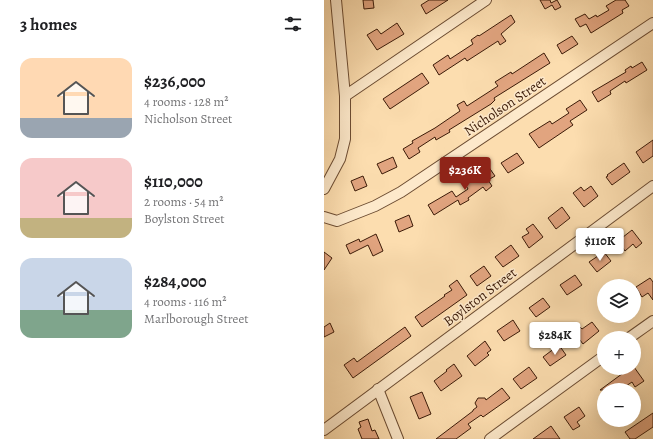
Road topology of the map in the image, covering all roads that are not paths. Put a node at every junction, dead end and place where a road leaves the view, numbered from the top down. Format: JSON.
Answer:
{"nodes":[{"id":1,"x":336,"y":0,"type":"edge"},
{"id":2,"x":486,"y":0,"type":"edge"},
{"id":3,"x":653,"y":23,"type":"edge"},
{"id":4,"x":345,"y":96,"type":"junction"},
{"id":5,"x":653,"y":186,"type":"edge"},
{"id":6,"x":324,"y":188,"type":"edge"},
{"id":7,"x":324,"y":217,"type":"edge"},
{"id":8,"x":653,"y":321,"type":"edge"},
{"id":9,"x":639,"y":331,"type":"edge"},
{"id":10,"x":597,"y":361,"type":"edge"},
{"id":11,"x":378,"y":389,"type":"junction"},
{"id":12,"x":324,"y":430,"type":"edge"},
{"id":13,"x":398,"y":439,"type":"edge"},
{"id":14,"x":490,"y":439,"type":"edge"}],
"edges":[{"from":1,"to":4,"type":"street"},
{"from":2,"to":4,"type":"street"},
{"from":3,"to":7,"type":"street","name":"Nicholson Street"},
{"from":4,"to":6,"type":"street"},
{"from":5,"to":11,"type":"street","name":"Boylston Street"},
{"from":8,"to":9,"type":"street"},
{"from":10,"to":14,"type":"street"},
{"from":11,"to":12,"type":"street","name":"Boylston Street"},
{"from":11,"to":13,"type":"street"}]}
